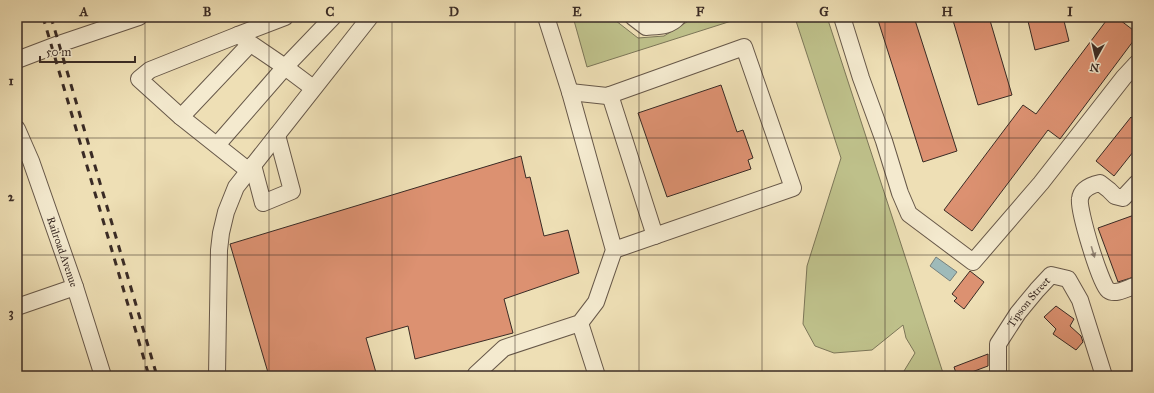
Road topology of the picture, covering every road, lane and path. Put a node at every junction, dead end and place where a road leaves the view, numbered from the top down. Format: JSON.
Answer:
{"nodes":[{"id":1,"x":139,"y":17,"type":"edge"},
{"id":2,"x":285,"y":17,"type":"edge"},
{"id":3,"x":333,"y":17,"type":"edge"},
{"id":4,"x":370,"y":17,"type":"edge"},
{"id":5,"x":546,"y":17,"type":"edge"},
{"id":6,"x":633,"y":17,"type":"edge"},
{"id":7,"x":678,"y":17,"type":"edge"},
{"id":8,"x":842,"y":17,"type":"edge"},
{"id":9,"x":244,"y":40,"type":"junction"},
{"id":10,"x":17,"y":60,"type":"edge"},
{"id":11,"x":1137,"y":63,"type":"edge"},
{"id":12,"x":285,"y":67,"type":"junction"},
{"id":13,"x":313,"y":88,"type":"junction"},
{"id":14,"x":570,"y":92,"type":"junction"},
{"id":15,"x":610,"y":95,"type":"junction"},
{"id":16,"x":181,"y":117,"type":"junction"},
{"id":17,"x":17,"y":129,"type":"edge"},
{"id":18,"x":277,"y":135,"type":"junction"},
{"id":19,"x":217,"y":145,"type":"junction"},
{"id":20,"x":251,"y":168,"type":"junction"},
{"id":21,"x":1137,"y":183,"type":"edge"},
{"id":22,"x":655,"y":236,"type":"junction"},
{"id":23,"x":614,"y":250,"type":"junction"},
{"id":24,"x":1137,"y":284,"type":"edge"},
{"id":25,"x":75,"y":287,"type":"junction"},
{"id":26,"x":17,"y":306,"type":"edge"},
{"id":27,"x":580,"y":323,"type":"junction"},
{"id":28,"x":102,"y":376,"type":"edge"},
{"id":29,"x":217,"y":376,"type":"edge"},
{"id":30,"x":475,"y":376,"type":"edge"},
{"id":31,"x":597,"y":376,"type":"edge"},
{"id":32,"x":998,"y":376,"type":"edge"},
{"id":33,"x":1104,"y":376,"type":"edge"}],
"edges":[{"from":1,"to":10,"type":"street"},
{"from":2,"to":9,"type":"street"},
{"from":3,"to":12,"type":"street"},
{"from":4,"to":13,"type":"street"},
{"from":5,"to":14,"type":"street"},
{"from":6,"to":7,"type":"street"},
{"from":8,"to":11,"type":"street"},
{"from":9,"to":12,"type":"street"},
{"from":9,"to":16,"type":"street"},
{"from":9,"to":16,"type":"street"},
{"from":12,"to":13,"type":"street"},
{"from":12,"to":19,"type":"street"},
{"from":13,"to":18,"type":"street"},
{"from":14,"to":15,"type":"street"},
{"from":14,"to":23,"type":"street"},
{"from":15,"to":22,"type":"street"},
{"from":15,"to":22,"type":"street"},
{"from":16,"to":19,"type":"street"},
{"from":17,"to":25,"type":"street","name":"Railroad Avenue"},
{"from":18,"to":20,"type":"street"},
{"from":18,"to":20,"type":"street"},
{"from":19,"to":20,"type":"street"},
{"from":20,"to":29,"type":"street"},
{"from":21,"to":24,"type":"street","one_way":true},
{"from":22,"to":23,"type":"street"},
{"from":23,"to":27,"type":"street"},
{"from":25,"to":26,"type":"street"},
{"from":25,"to":28,"type":"street","name":"Railroad Avenue"},
{"from":27,"to":30,"type":"street"},
{"from":27,"to":31,"type":"street"},
{"from":32,"to":33,"type":"street","name":"Tipson Street"}]}
